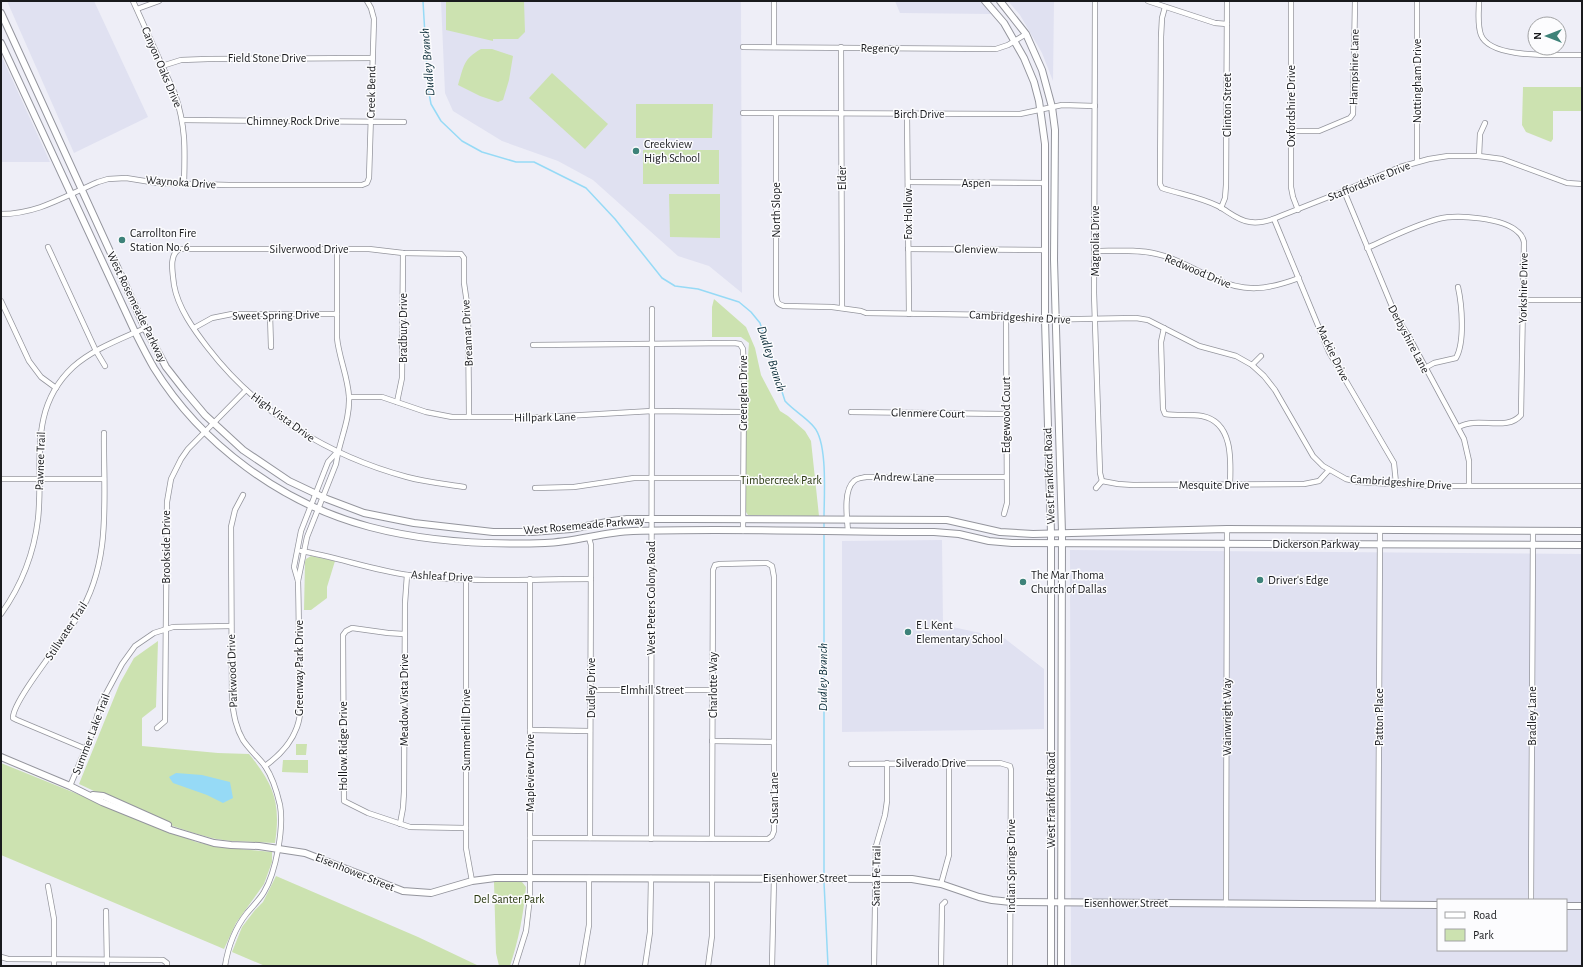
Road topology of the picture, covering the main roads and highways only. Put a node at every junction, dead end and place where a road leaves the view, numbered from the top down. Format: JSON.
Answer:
{"nodes":[{"id":1,"x":985,"y":1,"type":"edge"},
{"id":2,"x":1000,"y":1,"type":"edge"},
{"id":3,"x":1,"y":13,"type":"edge"},
{"id":4,"x":13,"y":39,"type":"junction"},
{"id":5,"x":1,"y":44,"type":"edge"},
{"id":6,"x":43,"y":105,"type":"junction"},
{"id":7,"x":32,"y":111,"type":"junction"},
{"id":8,"x":116,"y":266,"type":"junction"},
{"id":9,"x":106,"y":271,"type":"junction"},
{"id":10,"x":1582,"y":531,"type":"edge"},
{"id":11,"x":1051,"y":533,"type":"junction"},
{"id":12,"x":1062,"y":533,"type":"junction"},
{"id":13,"x":1051,"y":544,"type":"junction"},
{"id":14,"x":1062,"y":544,"type":"junction"},
{"id":15,"x":1582,"y":545,"type":"edge"},
{"id":16,"x":1,"y":757,"type":"edge"},
{"id":17,"x":1051,"y":903,"type":"junction"},
{"id":18,"x":1061,"y":903,"type":"junction"},
{"id":19,"x":1437,"y":905,"type":"edge"},
{"id":20,"x":1567,"y":906,"type":"edge"},
{"id":21,"x":1582,"y":906,"type":"edge"},
{"id":22,"x":1051,"y":966,"type":"edge"},
{"id":23,"x":1061,"y":966,"type":"edge"}],
"edges":[{"from":1,"to":11,"type":"main road","name":"West Frankford Road"},
{"from":2,"to":12,"type":"main road","name":"West Frankford Road"},
{"from":3,"to":4,"type":"main road","name":"West Rosemeade Parkway"},
{"from":4,"to":5,"type":"main road"},
{"from":4,"to":6,"type":"main road","name":"West Rosemeade Parkway"},
{"from":5,"to":7,"type":"main road","name":"West Rosemeade Parkway"},
{"from":6,"to":7,"type":"main road"},
{"from":6,"to":8,"type":"main road","name":"West Rosemeade Parkway"},
{"from":7,"to":9,"type":"main road","name":"West Rosemeade Parkway"},
{"from":8,"to":9,"type":"main road"},
{"from":8,"to":11,"type":"main road","name":"West Rosemeade Parkway"},
{"from":9,"to":13,"type":"main road","name":"West Rosemeade Parkway"},
{"from":10,"to":12,"type":"main road","name":"Dickerson Parkway"},
{"from":11,"to":12,"type":"main road","name":"West Rosemeade Parkway"},
{"from":11,"to":13,"type":"main road","name":"West Frankford Road"},
{"from":12,"to":14,"type":"main road","name":"West Frankford Road"},
{"from":13,"to":14,"type":"main road","name":"Dickerson Parkway"},
{"from":13,"to":17,"type":"main road","name":"West Frankford Road"},
{"from":14,"to":15,"type":"main road","name":"Dickerson Parkway"},
{"from":14,"to":18,"type":"main road","name":"West Frankford Road"},
{"from":16,"to":17,"type":"main road","name":"Eisenhower Street"},
{"from":17,"to":18,"type":"main road","name":"Eisenhower Street"},
{"from":17,"to":22,"type":"main road","name":"West Frankford Road"},
{"from":18,"to":19,"type":"main road","name":"Eisenhower Street"},
{"from":18,"to":23,"type":"main road","name":"West Frankford Road"},
{"from":20,"to":21,"type":"main road"}]}
